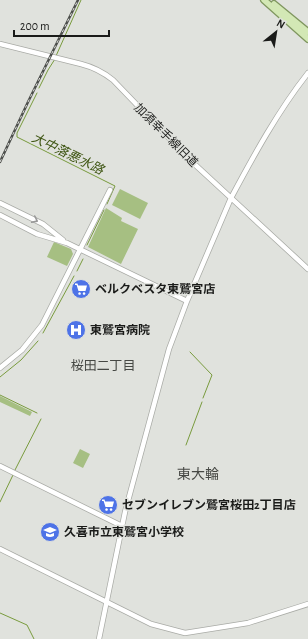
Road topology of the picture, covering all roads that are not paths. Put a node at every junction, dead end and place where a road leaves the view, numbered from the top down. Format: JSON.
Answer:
{"nodes":[{"id":1,"x":264,"y":0,"type":"edge"},
{"id":2,"x":269,"y":0,"type":"edge"},
{"id":3,"x":308,"y":32,"type":"edge"},
{"id":4,"x":308,"y":39,"type":"edge"},
{"id":5,"x":0,"y":44,"type":"edge"},
{"id":6,"x":308,"y":73,"type":"edge"},
{"id":7,"x":110,"y":190,"type":"dead end"},
{"id":8,"x":231,"y":198,"type":"junction"},
{"id":9,"x":0,"y":203,"type":"edge"},
{"id":10,"x":0,"y":215,"type":"edge"},
{"id":11,"x":67,"y":243,"type":"junction"},
{"id":12,"x":80,"y":249,"type":"junction"},
{"id":13,"x":308,"y":269,"type":"edge"},
{"id":14,"x":187,"y":301,"type":"junction"},
{"id":15,"x":0,"y":368,"type":"edge"},
{"id":16,"x":0,"y":466,"type":"edge"},
{"id":17,"x":122,"y":526,"type":"junction"},
{"id":18,"x":0,"y":549,"type":"edge"},
{"id":19,"x":106,"y":602,"type":"junction"},
{"id":20,"x":308,"y":604,"type":"edge"},
{"id":21,"x":99,"y":639,"type":"edge"}],
"edges":[{"from":1,"to":4,"type":"main road"},
{"from":2,"to":3,"type":"main road"},
{"from":5,"to":8,"type":"street","name":"加須幸手線旧道"},
{"from":6,"to":8,"type":"street"},
{"from":7,"to":12,"type":"street"},
{"from":8,"to":13,"type":"street","name":"加須幸手線旧道"},
{"from":8,"to":14,"type":"street"},
{"from":9,"to":11,"type":"street","one_way":true},
{"from":10,"to":11,"type":"street"},
{"from":11,"to":12,"type":"street"},
{"from":12,"to":14,"type":"street"},
{"from":12,"to":15,"type":"street"},
{"from":14,"to":17,"type":"street"},
{"from":16,"to":17,"type":"street"},
{"from":17,"to":19,"type":"street"},
{"from":18,"to":19,"type":"street"},
{"from":19,"to":20,"type":"street"},
{"from":19,"to":21,"type":"street"}]}
